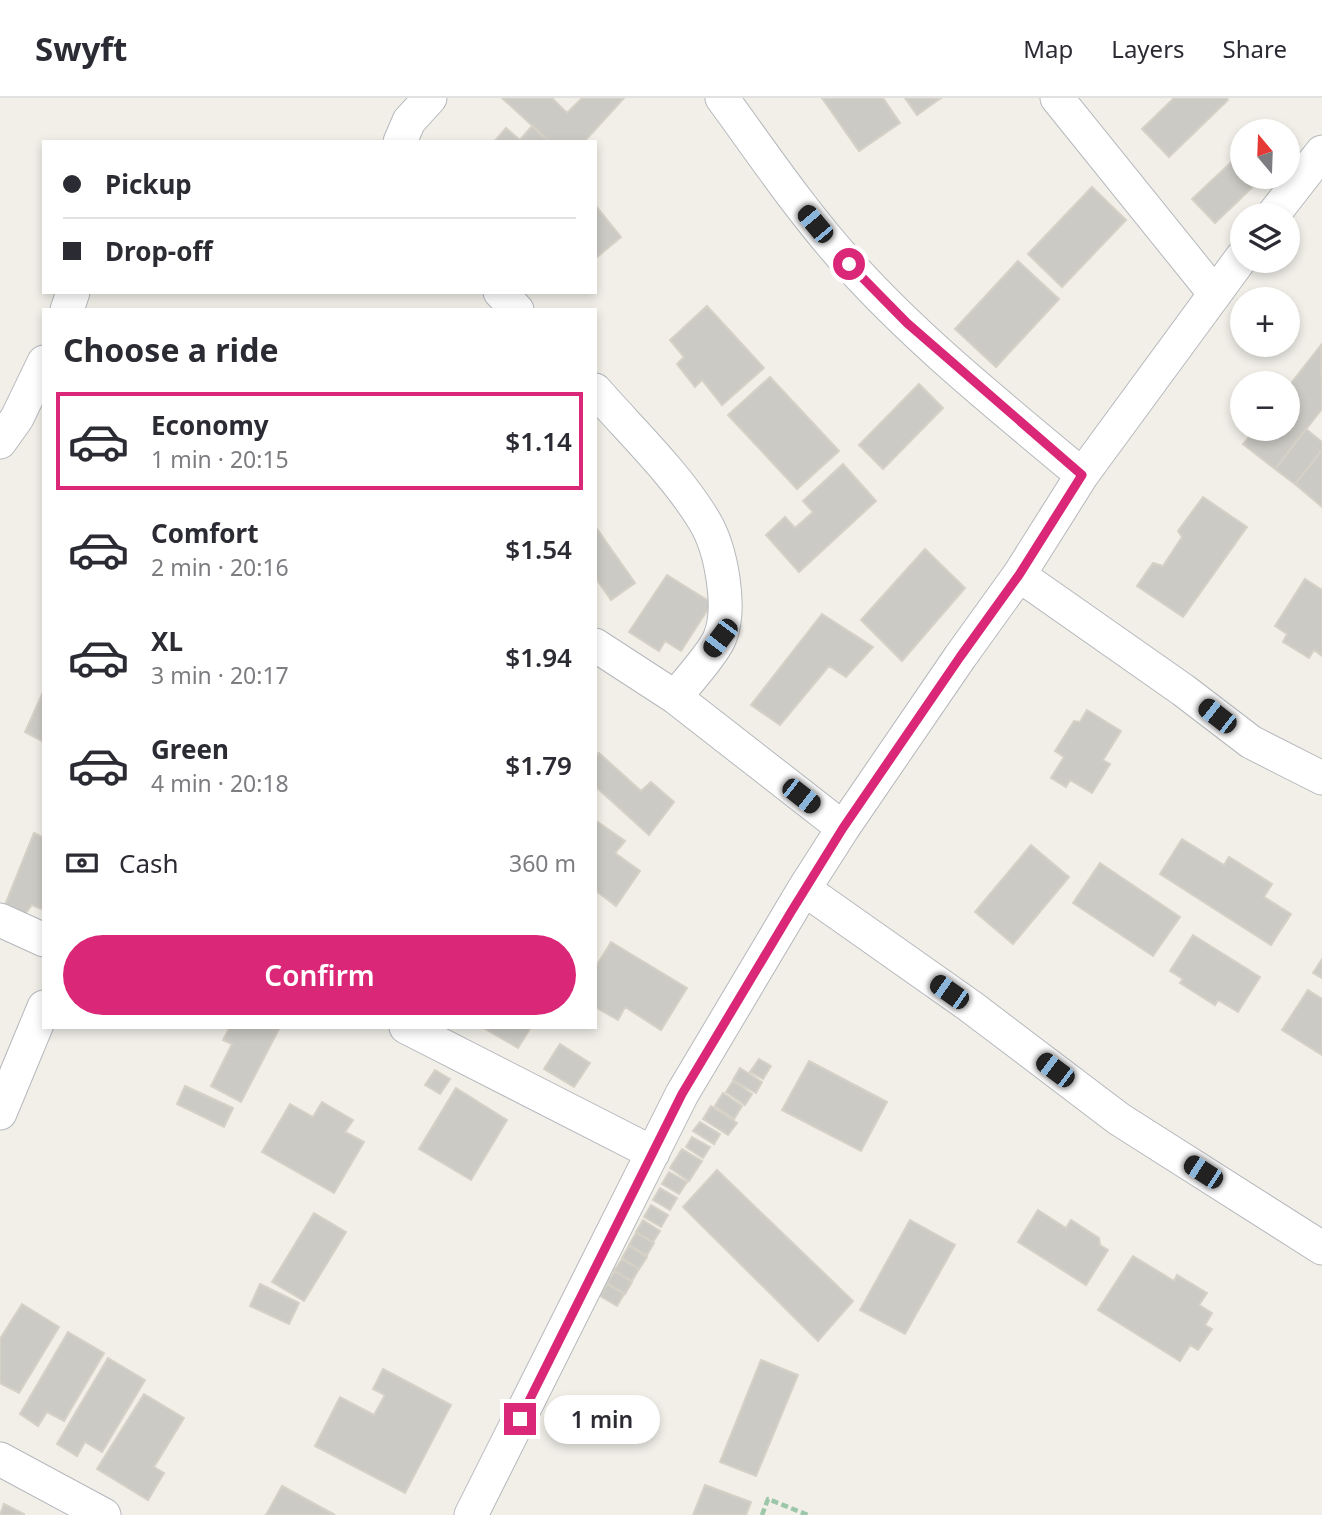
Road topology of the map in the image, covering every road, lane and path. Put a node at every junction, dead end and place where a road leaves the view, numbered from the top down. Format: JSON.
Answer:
{"nodes":[{"id":1,"x":430,"y":98,"type":"edge"},
{"id":2,"x":722,"y":98,"type":"edge"},
{"id":3,"x":1057,"y":98,"type":"edge"},
{"id":4,"x":401,"y":140,"type":"edge"},
{"id":5,"x":1322,"y":152,"type":"edge"},
{"id":6,"x":1282,"y":203,"type":"edge"},
{"id":7,"x":1231,"y":273,"type":"edge"},
{"id":8,"x":502,"y":294,"type":"edge"},
{"id":9,"x":1215,"y":295,"type":"junction"},
{"id":10,"x":515,"y":308,"type":"edge"},
{"id":11,"x":42,"y":366,"type":"edge"},
{"id":12,"x":597,"y":392,"type":"edge"},
{"id":13,"x":0,"y":442,"type":"edge"},
{"id":14,"x":1082,"y":475,"type":"junction"},
{"id":15,"x":1019,"y":575,"type":"junction"},
{"id":16,"x":597,"y":646,"type":"edge"},
{"id":17,"x":675,"y":697,"type":"junction"},
{"id":18,"x":1322,"y":778,"type":"edge"},
{"id":19,"x":843,"y":828,"type":"junction"},
{"id":20,"x":804,"y":889,"type":"junction"},
{"id":21,"x":0,"y":920,"type":"edge"},
{"id":22,"x":42,"y":939,"type":"edge"},
{"id":23,"x":42,"y":1012,"type":"edge"},
{"id":24,"x":410,"y":1029,"type":"edge"},
{"id":25,"x":0,"y":1113,"type":"edge"},
{"id":26,"x":653,"y":1153,"type":"junction"},
{"id":27,"x":1322,"y":1248,"type":"edge"},
{"id":28,"x":0,"y":1459,"type":"edge"},
{"id":29,"x":104,"y":1515,"type":"edge"},
{"id":30,"x":471,"y":1515,"type":"edge"},
{"id":31,"x":762,"y":1515,"type":"edge"},
{"id":32,"x":808,"y":1515,"type":"edge"}],
"edges":[{"from":1,"to":4,"type":"street"},
{"from":2,"to":14,"type":"street"},
{"from":3,"to":9,"type":"street"},
{"from":5,"to":6,"type":"street"},
{"from":7,"to":9,"type":"street"},
{"from":8,"to":10,"type":"street"},
{"from":9,"to":14,"type":"street"},
{"from":11,"to":13,"type":"street"},
{"from":12,"to":17,"type":"street"},
{"from":14,"to":15,"type":"street"},
{"from":15,"to":18,"type":"street"},
{"from":15,"to":19,"type":"street"},
{"from":16,"to":17,"type":"street"},
{"from":17,"to":19,"type":"street"},
{"from":19,"to":20,"type":"street"},
{"from":20,"to":26,"type":"street"},
{"from":20,"to":27,"type":"street"},
{"from":21,"to":22,"type":"street"},
{"from":23,"to":25,"type":"street"},
{"from":24,"to":26,"type":"street"},
{"from":26,"to":30,"type":"street"},
{"from":28,"to":29,"type":"street"},
{"from":31,"to":32,"type":"path"}]}
